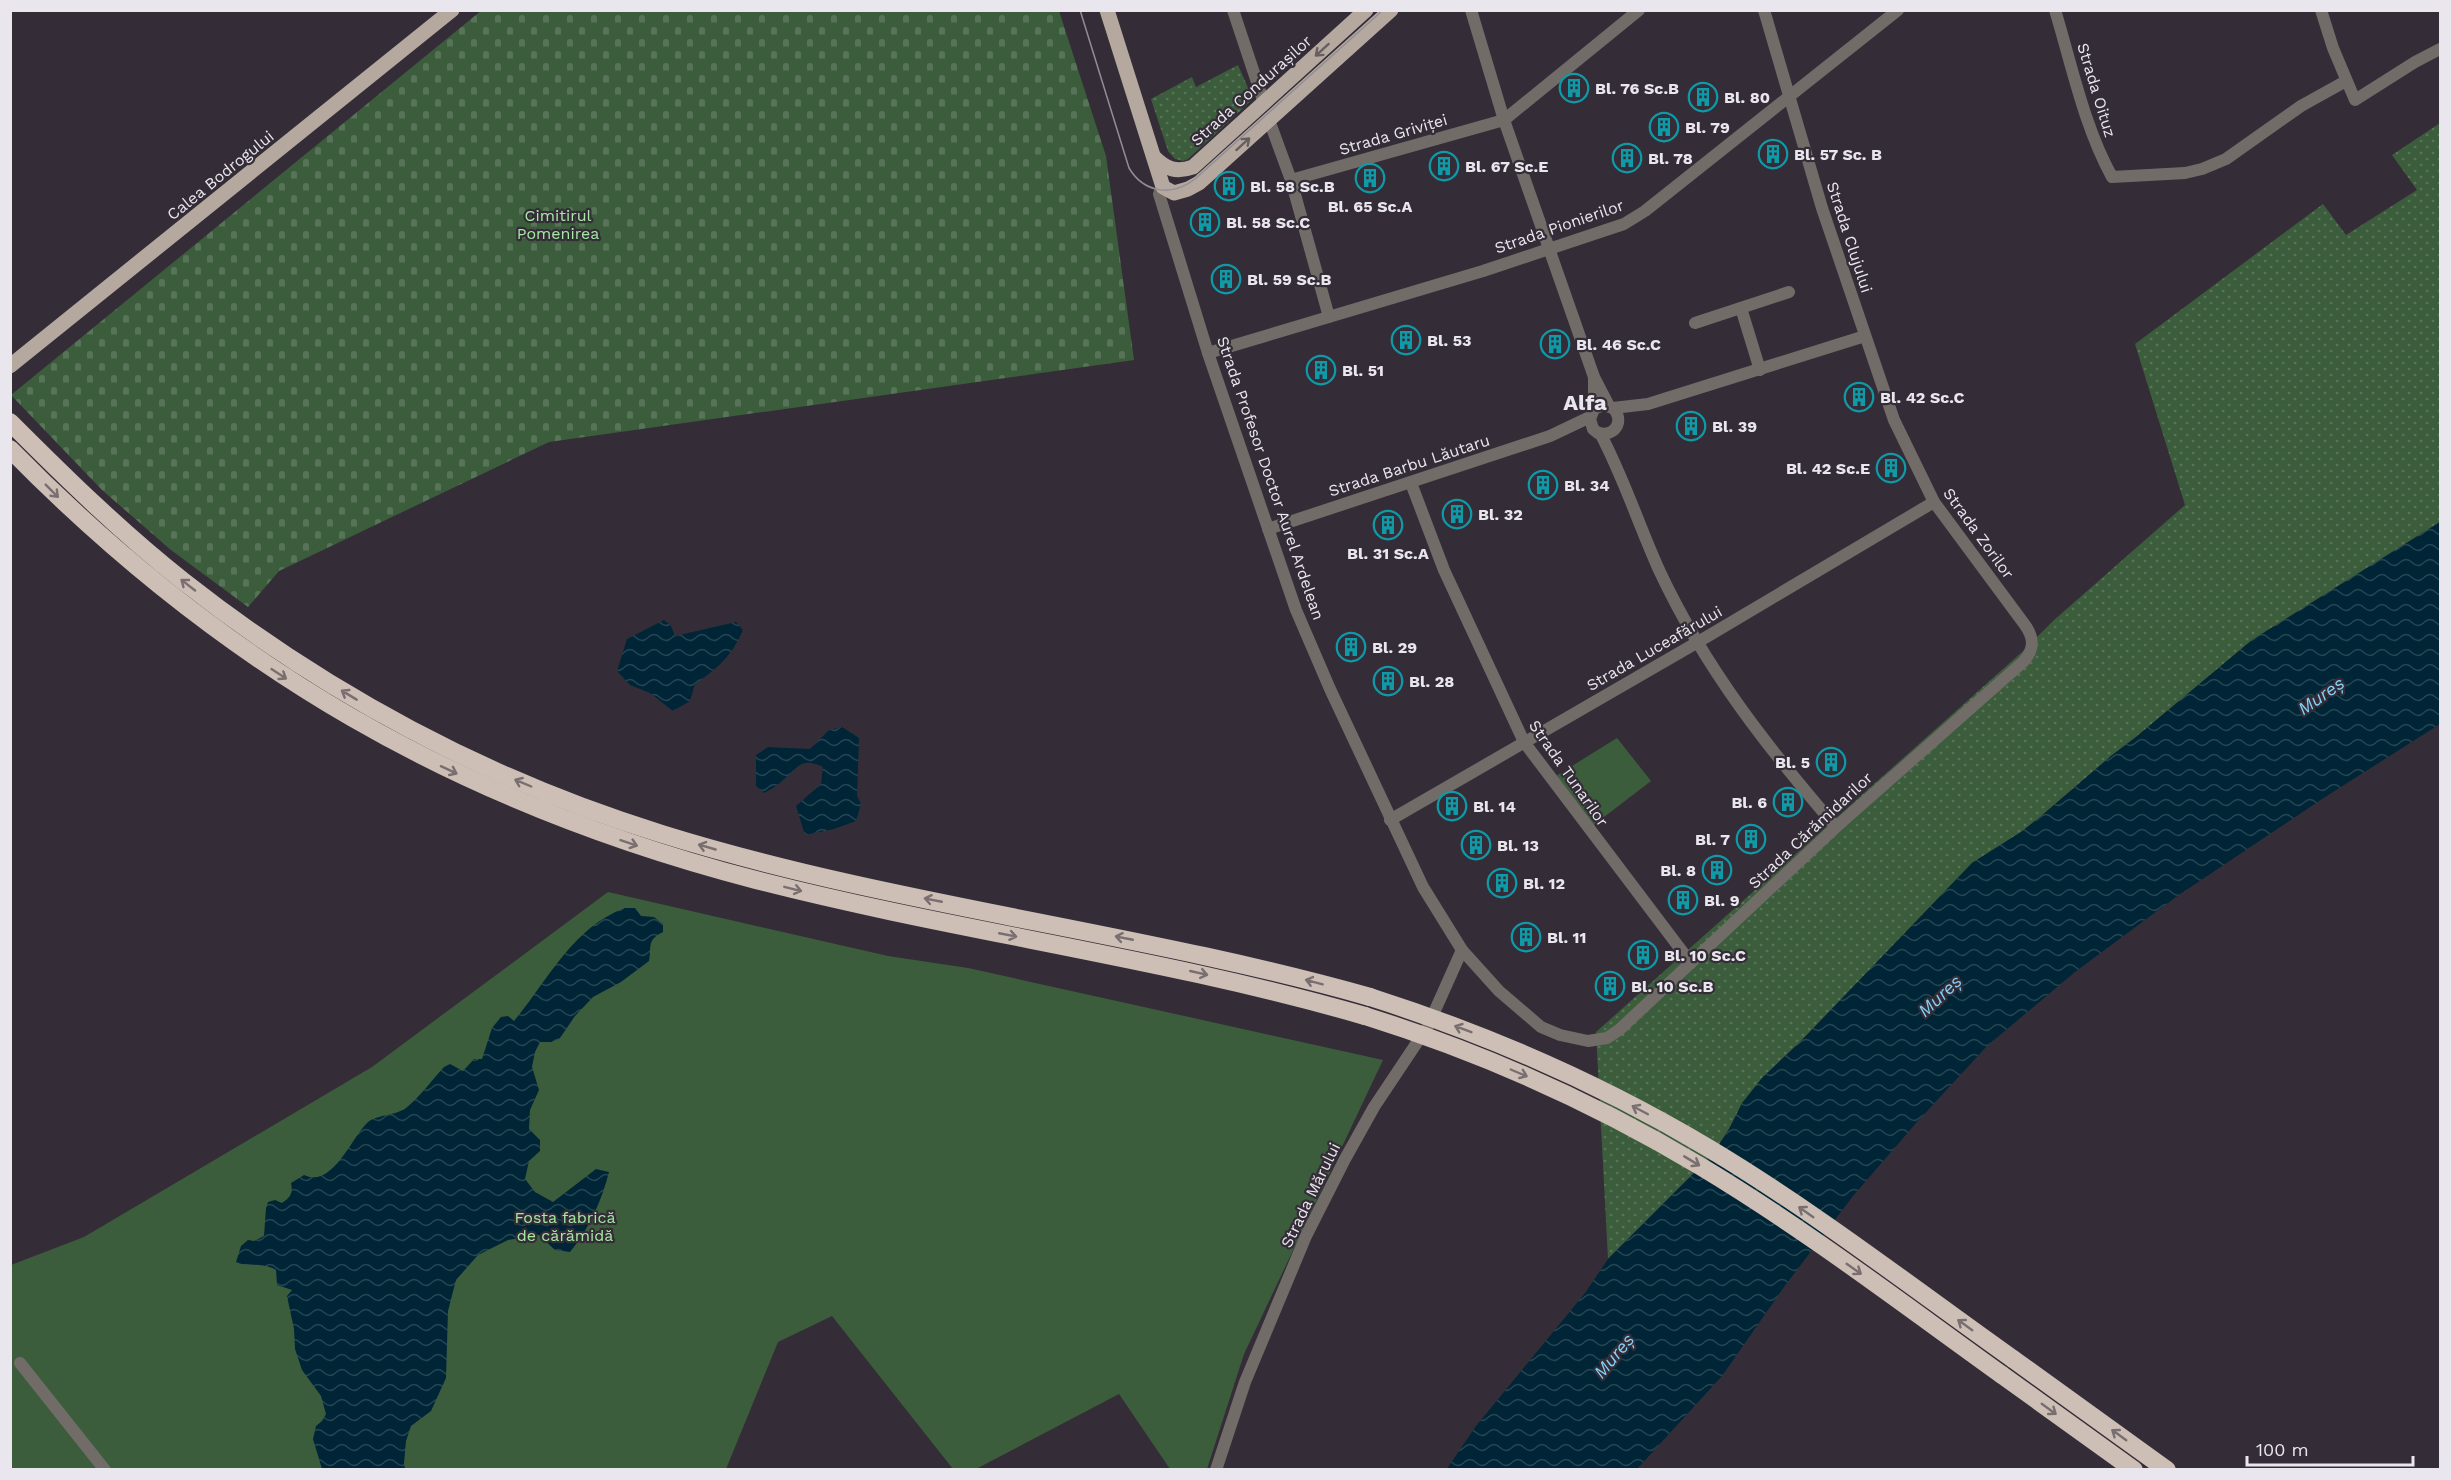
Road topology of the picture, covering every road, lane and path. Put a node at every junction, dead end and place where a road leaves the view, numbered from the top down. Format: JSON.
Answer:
{"nodes":[{"id":1,"x":452,"y":10,"type":"edge"},
{"id":2,"x":1107,"y":10,"type":"edge"},
{"id":3,"x":1233,"y":10,"type":"edge"},
{"id":4,"x":1366,"y":10,"type":"edge"},
{"id":5,"x":1391,"y":10,"type":"edge"},
{"id":6,"x":1471,"y":10,"type":"edge"},
{"id":7,"x":1640,"y":10,"type":"edge"},
{"id":8,"x":1764,"y":10,"type":"edge"},
{"id":9,"x":1898,"y":10,"type":"edge"},
{"id":10,"x":2055,"y":10,"type":"edge"},
{"id":11,"x":2321,"y":10,"type":"edge"},
{"id":12,"x":2440,"y":49,"type":"edge"},
{"id":13,"x":2346,"y":81,"type":"junction"},
{"id":14,"x":1791,"y":97,"type":"junction"},
{"id":15,"x":1264,"y":102,"type":"junction"},
{"id":16,"x":1269,"y":120,"type":"junction"},
{"id":17,"x":1504,"y":120,"type":"junction"},
{"id":18,"x":1154,"y":157,"type":"junction"},
{"id":19,"x":1291,"y":180,"type":"junction"},
{"id":20,"x":1163,"y":187,"type":"junction"},
{"id":21,"x":1183,"y":191,"type":"junction"},
{"id":22,"x":1164,"y":207,"type":"junction"},
{"id":23,"x":1550,"y":248,"type":"junction"},
{"id":24,"x":1789,"y":292,"type":"dead end"},
{"id":25,"x":1741,"y":308,"type":"junction"},
{"id":26,"x":1329,"y":317,"type":"junction"},
{"id":27,"x":1695,"y":323,"type":"dead end"},
{"id":28,"x":1865,"y":336,"type":"junction"},
{"id":29,"x":1208,"y":353,"type":"junction"},
{"id":30,"x":10,"y":366,"type":"edge"},
{"id":31,"x":1760,"y":370,"type":"junction"},
{"id":32,"x":1594,"y":377,"type":"junction"},
{"id":33,"x":1648,"y":404,"type":"junction"},
{"id":34,"x":1611,"y":407,"type":"junction"},
{"id":35,"x":1592,"y":413,"type":"junction"},
{"id":36,"x":10,"y":422,"type":"edge"},
{"id":37,"x":1617,"y":426,"type":"junction"},
{"id":38,"x":1561,"y":432,"type":"junction"},
{"id":39,"x":1598,"y":432,"type":"junction"},
{"id":40,"x":10,"y":449,"type":"edge"},
{"id":41,"x":1617,"y":465,"type":"junction"},
{"id":42,"x":1411,"y":483,"type":"junction"},
{"id":43,"x":1934,"y":502,"type":"junction"},
{"id":44,"x":1268,"y":529,"type":"junction"},
{"id":45,"x":1698,"y":642,"type":"junction"},
{"id":46,"x":2033,"y":645,"type":"joint"},
{"id":47,"x":1524,"y":742,"type":"junction"},
{"id":48,"x":1390,"y":820,"type":"junction"},
{"id":49,"x":1836,"y":827,"type":"junction"},
{"id":50,"x":1462,"y":950,"type":"junction"},
{"id":51,"x":1691,"y":963,"type":"junction"},
{"id":52,"x":1607,"y":1038,"type":"joint"},
{"id":53,"x":20,"y":1363,"type":"dead end"},
{"id":54,"x":105,"y":1470,"type":"edge"},
{"id":55,"x":1216,"y":1470,"type":"edge"},
{"id":56,"x":2134,"y":1470,"type":"edge"},
{"id":57,"x":2167,"y":1470,"type":"edge"}],
"edges":[{"from":1,"to":30,"type":"main road","name":"Calea Bodrogului"},
{"from":2,"to":18,"type":"main road","name":"Strada Profesor Doctor Aurel Ardelean"},
{"from":3,"to":15,"type":"street"},
{"from":4,"to":15,"type":"main road","name":"Strada Condurașilor","one_way":true},
{"from":5,"to":16,"type":"main road","name":"Strada Condurașilor"},
{"from":6,"to":17,"type":"street"},
{"from":7,"to":17,"type":"street"},
{"from":8,"to":14,"type":"street","name":"Strada Clujului"},
{"from":9,"to":14,"type":"street","name":"Strada Pionierilor"},
{"from":10,"to":13,"type":"street","name":"Strada Oituz"},
{"from":11,"to":13,"type":"street"},
{"from":12,"to":13,"type":"street"},
{"from":14,"to":23,"type":"street","name":"Strada Pionierilor"},
{"from":14,"to":28,"type":"street","name":"Strada Clujului"},
{"from":15,"to":18,"type":"main road","name":"Strada Condurașilor"},
{"from":16,"to":19,"type":"street"},
{"from":21,"to":16,"type":"main road","name":"Strada Condurașilor","one_way":true},
{"from":17,"to":19,"type":"street","name":"Strada Griviței"},
{"from":17,"to":23,"type":"street"},
{"from":18,"to":20,"type":"main road","name":"Strada Profesor Doctor Aurel Ardelean"},
{"from":19,"to":26,"type":"street"},
{"from":20,"to":21,"type":"main road"},
{"from":20,"to":22,"type":"street","name":"Strada Profesor Doctor Aurel Ardelean"},
{"from":21,"to":22,"type":"street","name":"Strada Condurașilor"},
{"from":22,"to":29,"type":"street","name":"Strada Profesor Doctor Aurel Ardelean"},
{"from":23,"to":26,"type":"street","name":"Strada Pionierilor"},
{"from":23,"to":32,"type":"street"},
{"from":24,"to":25,"type":"street"},
{"from":25,"to":27,"type":"street"},
{"from":25,"to":31,"type":"street"},
{"from":26,"to":29,"type":"street","name":"Strada Pionierilor"},
{"from":28,"to":31,"type":"street"},
{"from":28,"to":43,"type":"street","name":"Strada Zorilor"},
{"from":29,"to":44,"type":"street","name":"Strada Profesor Doctor Aurel Ardelean"},
{"from":31,"to":33,"type":"street"},
{"from":32,"to":34,"type":"street"},
{"from":32,"to":35,"type":"street"},
{"from":33,"to":34,"type":"street"},
{"from":33,"to":37,"type":"street"},
{"from":34,"to":35,"type":"street"},
{"from":34,"to":37,"type":"street"},
{"from":35,"to":38,"type":"street","name":"Strada Barbu Lăutaru"},
{"from":35,"to":39,"type":"street"},
{"from":57,"to":36,"type":"highway","one_way":true,"bridge":true},
{"from":37,"to":39,"type":"street"},
{"from":37,"to":41,"type":"street"},
{"from":38,"to":39,"type":"street","name":"Strada Barbu Lăutaru"},
{"from":38,"to":42,"type":"street","name":"Strada Barbu Lăutaru"},
{"from":39,"to":41,"type":"street"},
{"from":40,"to":56,"type":"highway","one_way":true,"bridge":true},
{"from":41,"to":45,"type":"street"},
{"from":42,"to":44,"type":"street","name":"Strada Barbu Lăutaru"},
{"from":42,"to":47,"type":"street","name":"Strada Tunarilor"},
{"from":43,"to":45,"type":"street","name":"Strada Luceafărului"},
{"from":43,"to":46,"type":"street","name":"Strada Zorilor"},
{"from":44,"to":48,"type":"street","name":"Strada Profesor Doctor Aurel Ardelean"},
{"from":45,"to":47,"type":"street","name":"Strada Luceafărului"},
{"from":45,"to":49,"type":"street"},
{"from":46,"to":49,"type":"street","name":"Strada Cărămidarilor"},
{"from":47,"to":48,"type":"street","name":"Strada Luceafărului"},
{"from":47,"to":51,"type":"street","name":"Strada Tunarilor"},
{"from":48,"to":50,"type":"street","name":"Strada Profesor Doctor Aurel Ardelean"},
{"from":49,"to":51,"type":"street","name":"Strada Cărămidarilor"},
{"from":50,"to":52,"type":"street","name":"Strada Profesor Doctor Aurel Ardelean"},
{"from":50,"to":55,"type":"street","name":"Strada Mărului"},
{"from":51,"to":52,"type":"street","name":"Strada Cărămidarilor"},
{"from":53,"to":54,"type":"street"}]}
